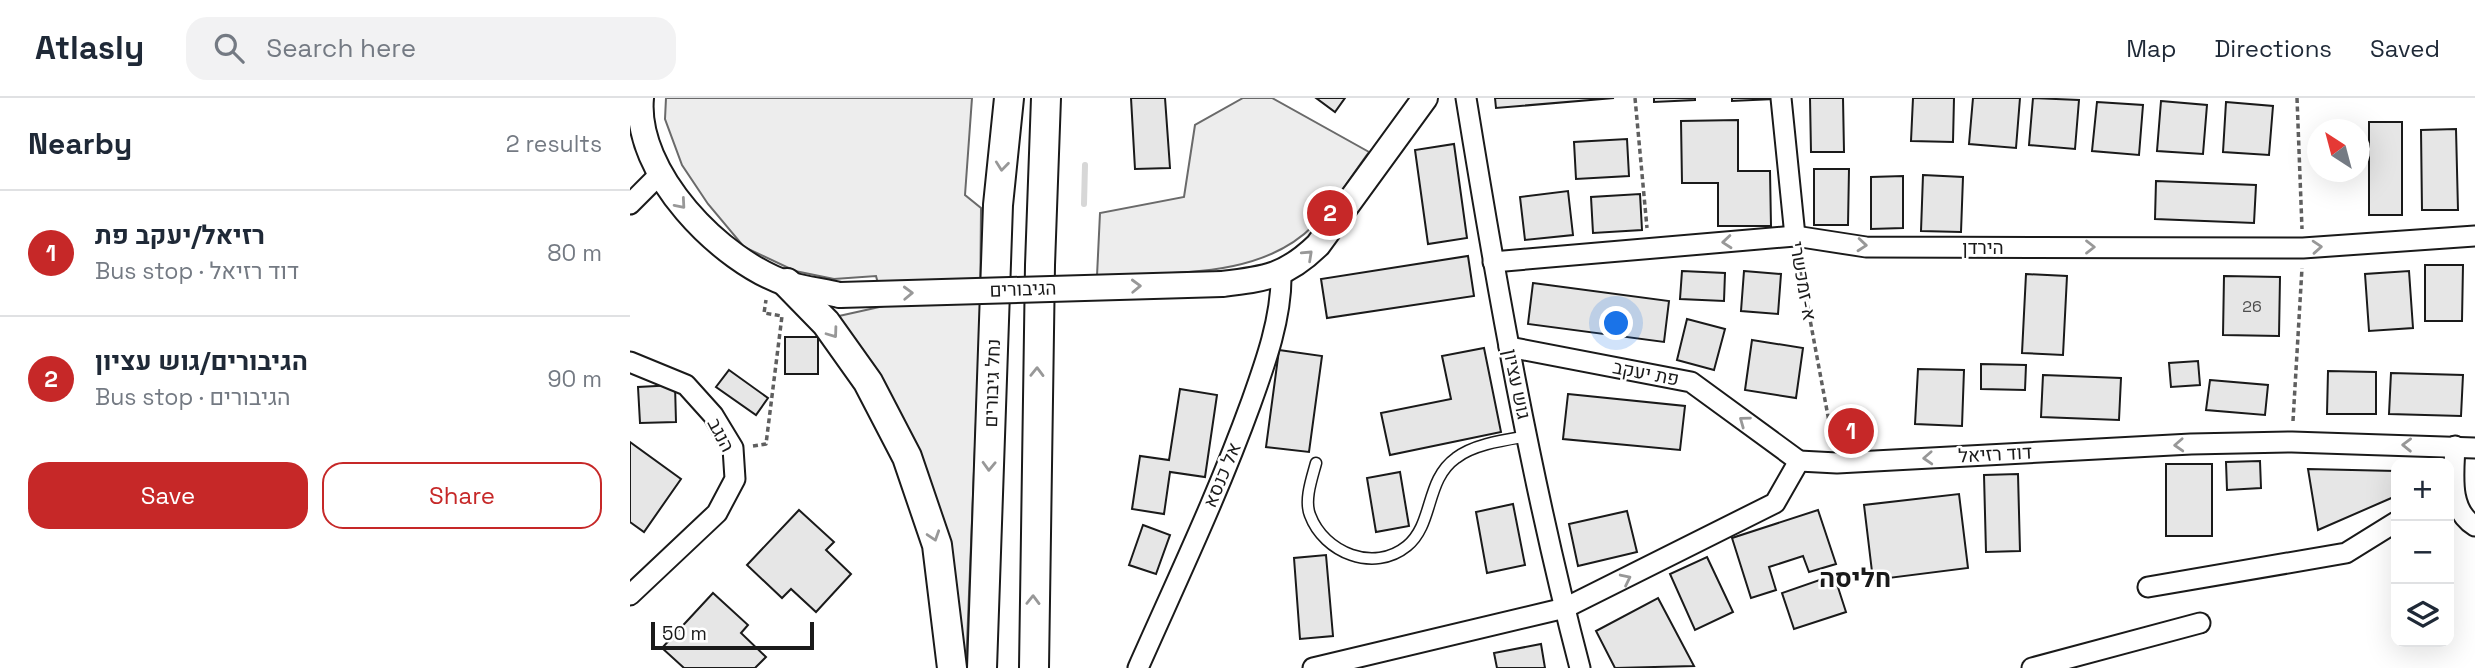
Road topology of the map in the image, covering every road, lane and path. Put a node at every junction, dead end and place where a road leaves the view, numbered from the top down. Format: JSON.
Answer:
{"nodes":[{"id":1,"x":640,"y":98,"type":"edge"},
{"id":2,"x":1009,"y":98,"type":"edge"},
{"id":3,"x":1046,"y":98,"type":"edge"},
{"id":4,"x":1425,"y":98,"type":"edge"},
{"id":5,"x":1466,"y":98,"type":"edge"},
{"id":6,"x":1635,"y":98,"type":"edge"},
{"id":7,"x":1781,"y":98,"type":"edge"},
{"id":8,"x":660,"y":174,"type":"junction"},
{"id":9,"x":630,"y":204,"type":"edge"},
{"id":10,"x":1794,"y":236,"type":"junction"},
{"id":11,"x":2475,"y":236,"type":"edge"},
{"id":12,"x":1649,"y":249,"type":"junction"},
{"id":13,"x":1493,"y":262,"type":"junction"},
{"id":14,"x":1280,"y":274,"type":"junction"},
{"id":15,"x":777,"y":288,"type":"junction"},
{"id":16,"x":1509,"y":347,"type":"junction"},
{"id":17,"x":630,"y":362,"type":"edge"},
{"id":18,"x":1528,"y":436,"type":"junction"},
{"id":19,"x":2465,"y":447,"type":"edge"},
{"id":20,"x":733,"y":449,"type":"junction"},
{"id":21,"x":1800,"y":461,"type":"junction"},
{"id":22,"x":1316,"y":463,"type":"dead end"},
{"id":23,"x":1837,"y":463,"type":"junction"},
{"id":24,"x":2454,"y":479,"type":"edge"},
{"id":25,"x":2454,"y":495,"type":"edge"},
{"id":26,"x":2391,"y":525,"type":"edge"},
{"id":27,"x":2475,"y":526,"type":"edge"},
{"id":28,"x":2148,"y":587,"type":"dead end"},
{"id":29,"x":630,"y":595,"type":"edge"},
{"id":30,"x":1564,"y":608,"type":"junction"},
{"id":31,"x":2200,"y":623,"type":"dead end"},
{"id":32,"x":952,"y":668,"type":"edge"},
{"id":33,"x":982,"y":668,"type":"edge"},
{"id":34,"x":1034,"y":668,"type":"edge"},
{"id":35,"x":1138,"y":668,"type":"edge"},
{"id":36,"x":1313,"y":668,"type":"edge"},
{"id":37,"x":1580,"y":668,"type":"edge"},
{"id":38,"x":2032,"y":668,"type":"edge"}],
"edges":[{"from":1,"to":8,"type":"street","name":"הגיבורים"},
{"from":2,"to":33,"type":"main road","name":"נחל גיבורים","one_way":true},
{"from":34,"to":3,"type":"main road","one_way":true},
{"from":14,"to":4,"type":"street","name":"הגיבורים","one_way":true},
{"from":5,"to":13,"type":"street","name":"גוש עציון"},
{"from":6,"to":12,"type":"path"},
{"from":7,"to":10,"type":"street","name":"א-זמכשרי"},
{"from":8,"to":9,"type":"street"},
{"from":8,"to":15,"type":"street","name":"הגיבורים","one_way":true},
{"from":10,"to":11,"type":"street","name":"הירדן","one_way":true},
{"from":10,"to":12,"type":"street","name":"הירדן","one_way":true},
{"from":10,"to":23,"type":"path","name":"א-זמכשרי"},
{"from":12,"to":13,"type":"street","name":"הירדן"},
{"from":13,"to":16,"type":"street","name":"גוש עציון"},
{"from":15,"to":14,"type":"street","name":"הגיבורים","one_way":true,"bridge":true},
{"from":14,"to":35,"type":"street","name":"אל כנסא"},
{"from":15,"to":20,"type":"path"},
{"from":15,"to":32,"type":"main road","one_way":true},
{"from":16,"to":18,"type":"street","name":"גוש עציון"},
{"from":21,"to":16,"type":"street","name":"פת יעקב","one_way":true},
{"from":17,"to":20,"type":"street","name":"הנגב"},
{"from":18,"to":22,"type":"lane"},
{"from":18,"to":30,"type":"street","name":"גוש עציון"},
{"from":19,"to":23,"type":"street","name":"דוד רזיאל","one_way":true},
{"from":19,"to":24,"type":"street"},
{"from":20,"to":29,"type":"street","name":"הנגב"},
{"from":21,"to":23,"type":"street","name":"דוד רזיאל"},
{"from":30,"to":21,"type":"street","one_way":true},
{"from":25,"to":27,"type":"street"},
{"from":26,"to":28,"type":"street"},
{"from":30,"to":36,"type":"street"},
{"from":30,"to":37,"type":"street","name":"גוש עציון"},
{"from":31,"to":38,"type":"street"}]}
